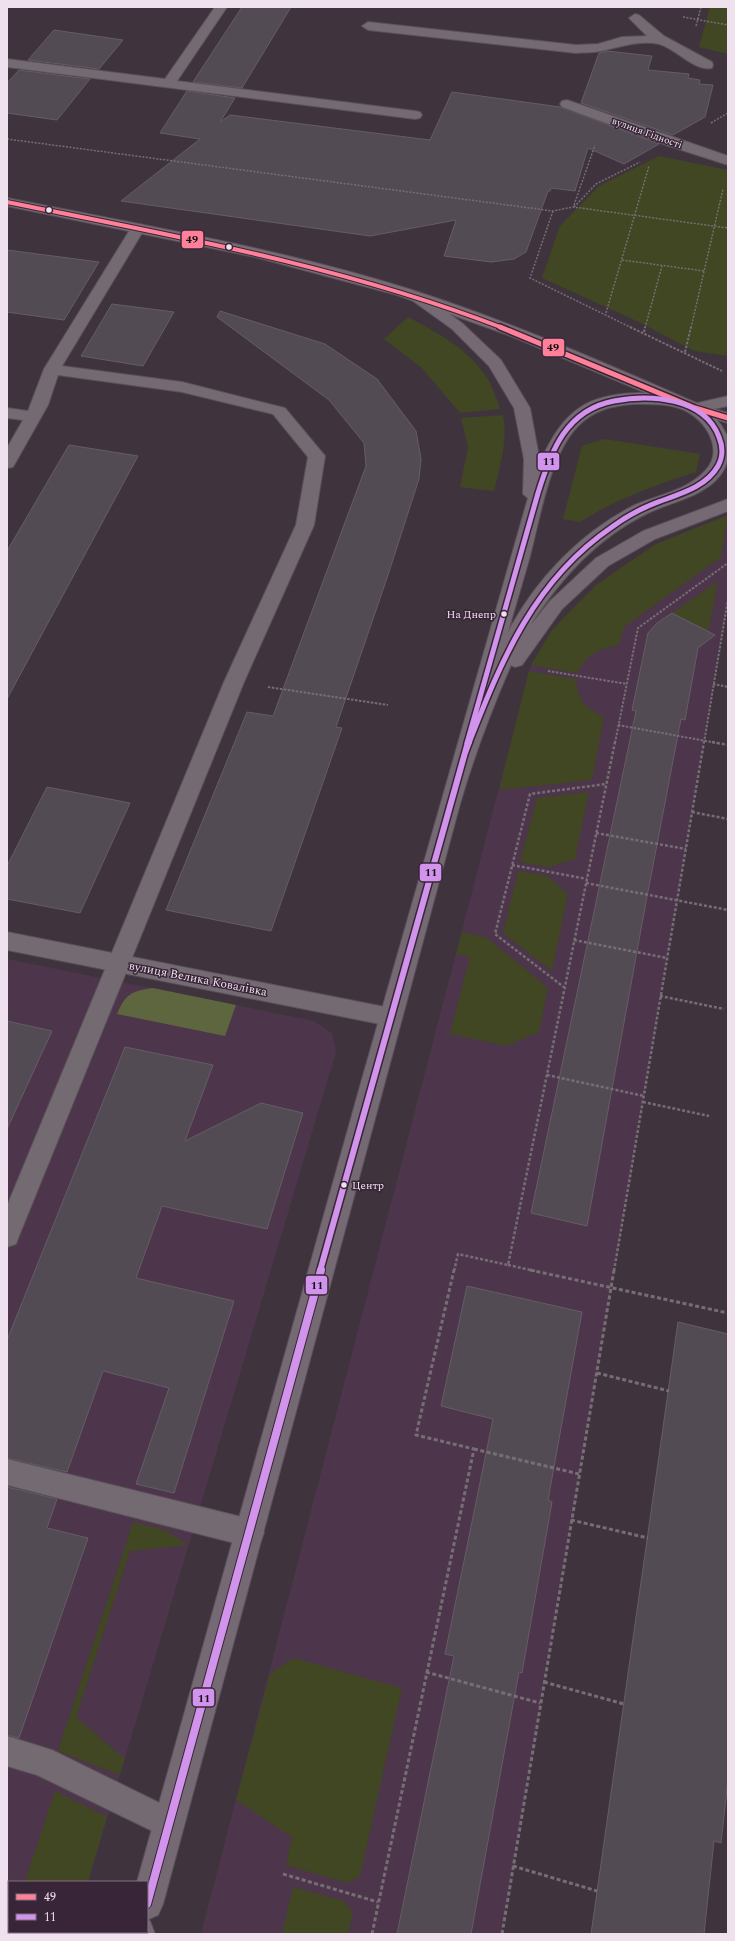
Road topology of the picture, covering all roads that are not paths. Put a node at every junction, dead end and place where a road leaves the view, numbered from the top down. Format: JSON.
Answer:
{"nodes":[{"id":1,"x":221,"y":7,"type":"edge"},
{"id":2,"x":637,"y":13,"type":"edge"},
{"id":3,"x":368,"y":26,"type":"dead end"},
{"id":4,"x":622,"y":40,"type":"junction"},
{"id":5,"x":662,"y":41,"type":"junction"},
{"id":6,"x":7,"y":63,"type":"edge"},
{"id":7,"x":707,"y":66,"type":"dead end"},
{"id":8,"x":170,"y":83,"type":"junction"},
{"id":9,"x":567,"y":104,"type":"dead end"},
{"id":10,"x":414,"y":115,"type":"dead end"},
{"id":11,"x":728,"y":161,"type":"edge"},
{"id":12,"x":7,"y":202,"type":"edge"},
{"id":13,"x":138,"y":228,"type":"junction"},
{"id":14,"x":418,"y":298,"type":"junction"},
{"id":15,"x":52,"y":369,"type":"junction"},
{"id":16,"x":728,"y":401,"type":"edge"},
{"id":17,"x":695,"y":408,"type":"junction"},
{"id":18,"x":7,"y":414,"type":"edge"},
{"id":19,"x":34,"y":417,"type":"junction"},
{"id":20,"x":728,"y":418,"type":"edge"},
{"id":21,"x":7,"y":463,"type":"edge"},
{"id":22,"x":728,"y":505,"type":"edge"},
{"id":23,"x":532,"y":517,"type":"junction"},
{"id":24,"x":465,"y":753,"type":"junction"},
{"id":25,"x":7,"y":941,"type":"edge"},
{"id":26,"x":120,"y":964,"type":"junction"},
{"id":27,"x":390,"y":1017,"type":"junction"},
{"id":28,"x":7,"y":1236,"type":"edge"},
{"id":29,"x":7,"y":1472,"type":"edge"},
{"id":30,"x":250,"y":1533,"type":"junction"},
{"id":31,"x":7,"y":1751,"type":"edge"},
{"id":32,"x":169,"y":1824,"type":"junction"},
{"id":33,"x":148,"y":1900,"type":"edge"}],
"edges":[{"from":1,"to":8,"type":"street"},
{"from":2,"to":4,"type":"street"},
{"from":2,"to":5,"type":"street"},
{"from":3,"to":4,"type":"street"},
{"from":4,"to":5,"type":"street"},
{"from":5,"to":7,"type":"street"},
{"from":6,"to":8,"type":"street"},
{"from":8,"to":10,"type":"street"},
{"from":9,"to":11,"type":"street","name":"вулиця Гідності"},
{"from":12,"to":13,"type":"highway"},
{"from":13,"to":14,"type":"highway"},
{"from":13,"to":15,"type":"street"},
{"from":14,"to":17,"type":"highway"},
{"from":14,"to":23,"type":"main road"},
{"from":15,"to":19,"type":"street"},
{"from":15,"to":26,"type":"street"},
{"from":16,"to":17,"type":"street"},
{"from":17,"to":20,"type":"highway"},
{"from":17,"to":23,"type":"main road"},
{"from":17,"to":24,"type":"main road"},
{"from":18,"to":19,"type":"street"},
{"from":19,"to":21,"type":"street"},
{"from":22,"to":24,"type":"main road"},
{"from":23,"to":24,"type":"main road"},
{"from":24,"to":27,"type":"main road"},
{"from":25,"to":26,"type":"street","name":"вулиця Велика Ковалівка"},
{"from":26,"to":27,"type":"street","name":"вулиця Велика Ковалівка"},
{"from":26,"to":28,"type":"street"},
{"from":27,"to":30,"type":"main road"},
{"from":29,"to":30,"type":"street"},
{"from":30,"to":32,"type":"main road"},
{"from":31,"to":32,"type":"street"},
{"from":32,"to":33,"type":"main road"}]}
